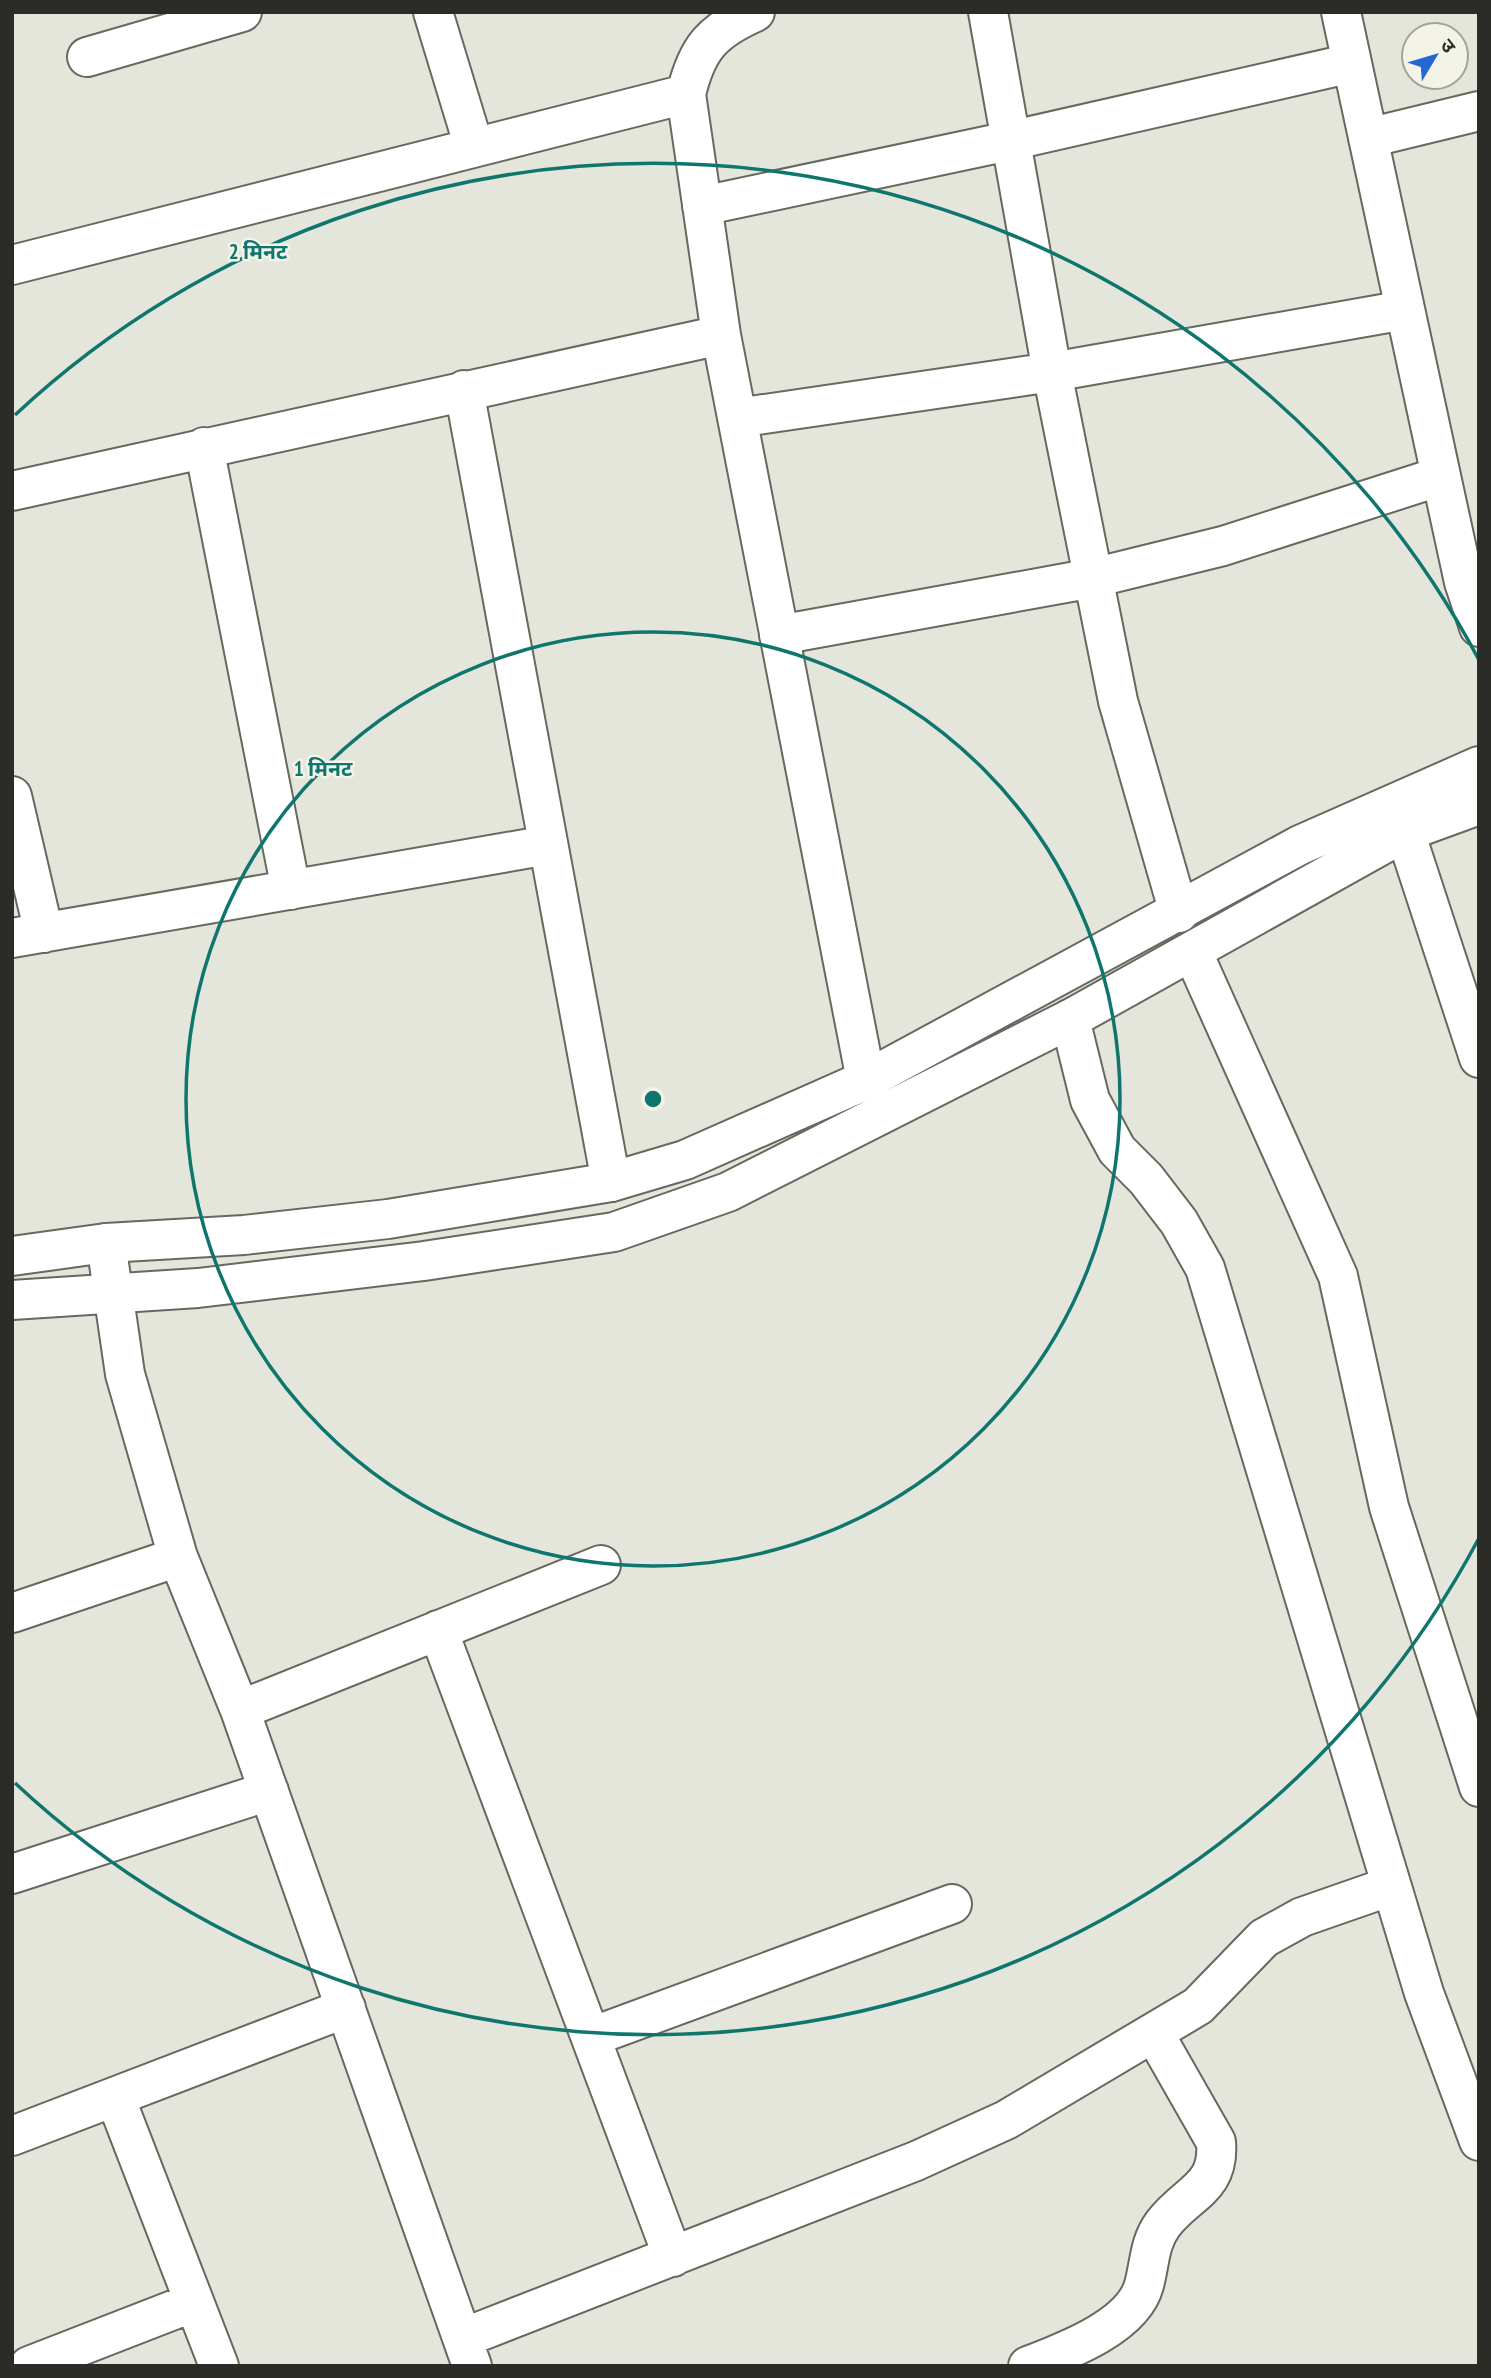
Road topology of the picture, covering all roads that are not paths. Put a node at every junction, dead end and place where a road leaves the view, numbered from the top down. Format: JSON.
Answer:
{"nodes":[{"id":1,"x":242,"y":12,"type":"edge"},
{"id":2,"x":433,"y":12,"type":"edge"},
{"id":3,"x":755,"y":12,"type":"edge"},
{"id":4,"x":988,"y":12,"type":"edge"},
{"id":5,"x":1341,"y":12,"type":"edge"},
{"id":6,"x":87,"y":57,"type":"dead end"},
{"id":7,"x":1352,"y":63,"type":"junction"},
{"id":8,"x":686,"y":94,"type":"junction"},
{"id":9,"x":1479,"y":111,"type":"edge"},
{"id":10,"x":1368,"y":138,"type":"junction"},
{"id":11,"x":1009,"y":141,"type":"junction"},
{"id":12,"x":474,"y":147,"type":"junction"},
{"id":13,"x":702,"y":206,"type":"junction"},
{"id":14,"x":12,"y":265,"type":"edge"},
{"id":15,"x":1405,"y":310,"type":"junction"},
{"id":16,"x":721,"y":335,"type":"junction"},
{"id":17,"x":1052,"y":372,"type":"junction"},
{"id":18,"x":464,"y":390,"type":"junction"},
{"id":19,"x":737,"y":418,"type":"junction"},
{"id":20,"x":204,"y":447,"type":"junction"},
{"id":21,"x":1441,"y":476,"type":"junction"},
{"id":22,"x":12,"y":491,"type":"edge"},
{"id":23,"x":1093,"y":578,"type":"junction"},
{"id":24,"x":1479,"y":627,"type":"edge"},
{"id":25,"x":779,"y":635,"type":"junction"},
{"id":26,"x":1479,"y":766,"type":"edge"},
{"id":27,"x":12,"y":796,"type":"edge"},
{"id":28,"x":1479,"y":805,"type":"edge"},
{"id":29,"x":1405,"y":832,"type":"junction"},
{"id":30,"x":548,"y":845,"type":"junction"},
{"id":31,"x":291,"y":890,"type":"junction"},
{"id":32,"x":1179,"y":913,"type":"junction"},
{"id":33,"x":28,"y":936,"type":"edge"},
{"id":34,"x":1193,"y":953,"type":"junction"},
{"id":35,"x":1070,"y":1020,"type":"junction"},
{"id":36,"x":1479,"y":1058,"type":"edge"},
{"id":37,"x":866,"y":1080,"type":"junction"},
{"id":38,"x":611,"y":1182,"type":"junction"},
{"id":39,"x":106,"y":1243,"type":"junction"},
{"id":40,"x":12,"y":1256,"type":"edge"},
{"id":41,"x":112,"y":1292,"type":"junction"},
{"id":42,"x":12,"y":1300,"type":"edge"},
{"id":43,"x":178,"y":1557,"type":"junction"},
{"id":44,"x":601,"y":1565,"type":"dead end"},
{"id":45,"x":12,"y":1613,"type":"edge"},
{"id":46,"x":438,"y":1630,"type":"junction"},
{"id":47,"x":240,"y":1710,"type":"junction"},
{"id":48,"x":1479,"y":1787,"type":"edge"},
{"id":49,"x":269,"y":1791,"type":"junction"},
{"id":50,"x":12,"y":1874,"type":"edge"},
{"id":51,"x":1391,"y":1886,"type":"junction"},
{"id":52,"x":952,"y":1904,"type":"dead end"},
{"id":53,"x":346,"y":2008,"type":"junction"},
{"id":54,"x":1156,"y":2035,"type":"junction"},
{"id":55,"x":591,"y":2037,"type":"junction"},
{"id":56,"x":115,"y":2097,"type":"junction"},
{"id":57,"x":12,"y":2136,"type":"edge"},
{"id":58,"x":1479,"y":2141,"type":"edge"},
{"id":59,"x":673,"y":2257,"type":"junction"},
{"id":60,"x":194,"y":2302,"type":"junction"},
{"id":61,"x":467,"y":2352,"type":"edge"},
{"id":62,"x":29,"y":2366,"type":"edge"},
{"id":63,"x":219,"y":2366,"type":"edge"},
{"id":64,"x":1028,"y":2366,"type":"edge"}],
"edges":[{"from":1,"to":6,"type":"street"},
{"from":2,"to":12,"type":"street"},
{"from":3,"to":8,"type":"street"},
{"from":4,"to":11,"type":"street"},
{"from":5,"to":7,"type":"street"},
{"from":7,"to":10,"type":"street"},
{"from":7,"to":11,"type":"street"},
{"from":8,"to":12,"type":"street"},
{"from":8,"to":13,"type":"street"},
{"from":9,"to":10,"type":"street"},
{"from":10,"to":15,"type":"street"},
{"from":11,"to":13,"type":"street"},
{"from":11,"to":17,"type":"street"},
{"from":12,"to":14,"type":"street"},
{"from":13,"to":16,"type":"street"},
{"from":15,"to":17,"type":"street"},
{"from":15,"to":21,"type":"street"},
{"from":16,"to":18,"type":"street"},
{"from":16,"to":19,"type":"street"},
{"from":17,"to":19,"type":"street"},
{"from":17,"to":23,"type":"street"},
{"from":18,"to":20,"type":"street"},
{"from":18,"to":30,"type":"street"},
{"from":19,"to":25,"type":"street"},
{"from":20,"to":22,"type":"street"},
{"from":20,"to":31,"type":"street"},
{"from":21,"to":23,"type":"street"},
{"from":21,"to":24,"type":"street"},
{"from":23,"to":25,"type":"street"},
{"from":23,"to":32,"type":"street"},
{"from":25,"to":37,"type":"street"},
{"from":26,"to":32,"type":"street"},
{"from":27,"to":33,"type":"street"},
{"from":28,"to":29,"type":"street"},
{"from":29,"to":34,"type":"street"},
{"from":29,"to":36,"type":"street"},
{"from":30,"to":31,"type":"street"},
{"from":30,"to":38,"type":"street"},
{"from":31,"to":33,"type":"street"},
{"from":32,"to":37,"type":"street"},
{"from":34,"to":35,"type":"street"},
{"from":34,"to":48,"type":"street"},
{"from":35,"to":41,"type":"street"},
{"from":35,"to":51,"type":"street"},
{"from":37,"to":38,"type":"street"},
{"from":38,"to":39,"type":"street"},
{"from":39,"to":40,"type":"street"},
{"from":39,"to":41,"type":"street"},
{"from":41,"to":42,"type":"street"},
{"from":41,"to":43,"type":"street"},
{"from":43,"to":45,"type":"street"},
{"from":43,"to":47,"type":"street"},
{"from":44,"to":46,"type":"street"},
{"from":46,"to":47,"type":"street"},
{"from":46,"to":55,"type":"street"},
{"from":47,"to":49,"type":"street"},
{"from":49,"to":50,"type":"street"},
{"from":49,"to":53,"type":"street"},
{"from":51,"to":54,"type":"street"},
{"from":51,"to":58,"type":"street"},
{"from":52,"to":55,"type":"street"},
{"from":53,"to":56,"type":"street"},
{"from":53,"to":61,"type":"street"},
{"from":54,"to":59,"type":"street"},
{"from":54,"to":64,"type":"street"},
{"from":55,"to":59,"type":"street"},
{"from":56,"to":57,"type":"street"},
{"from":56,"to":60,"type":"street"},
{"from":59,"to":61,"type":"street"},
{"from":60,"to":62,"type":"street"},
{"from":60,"to":63,"type":"street"}]}
